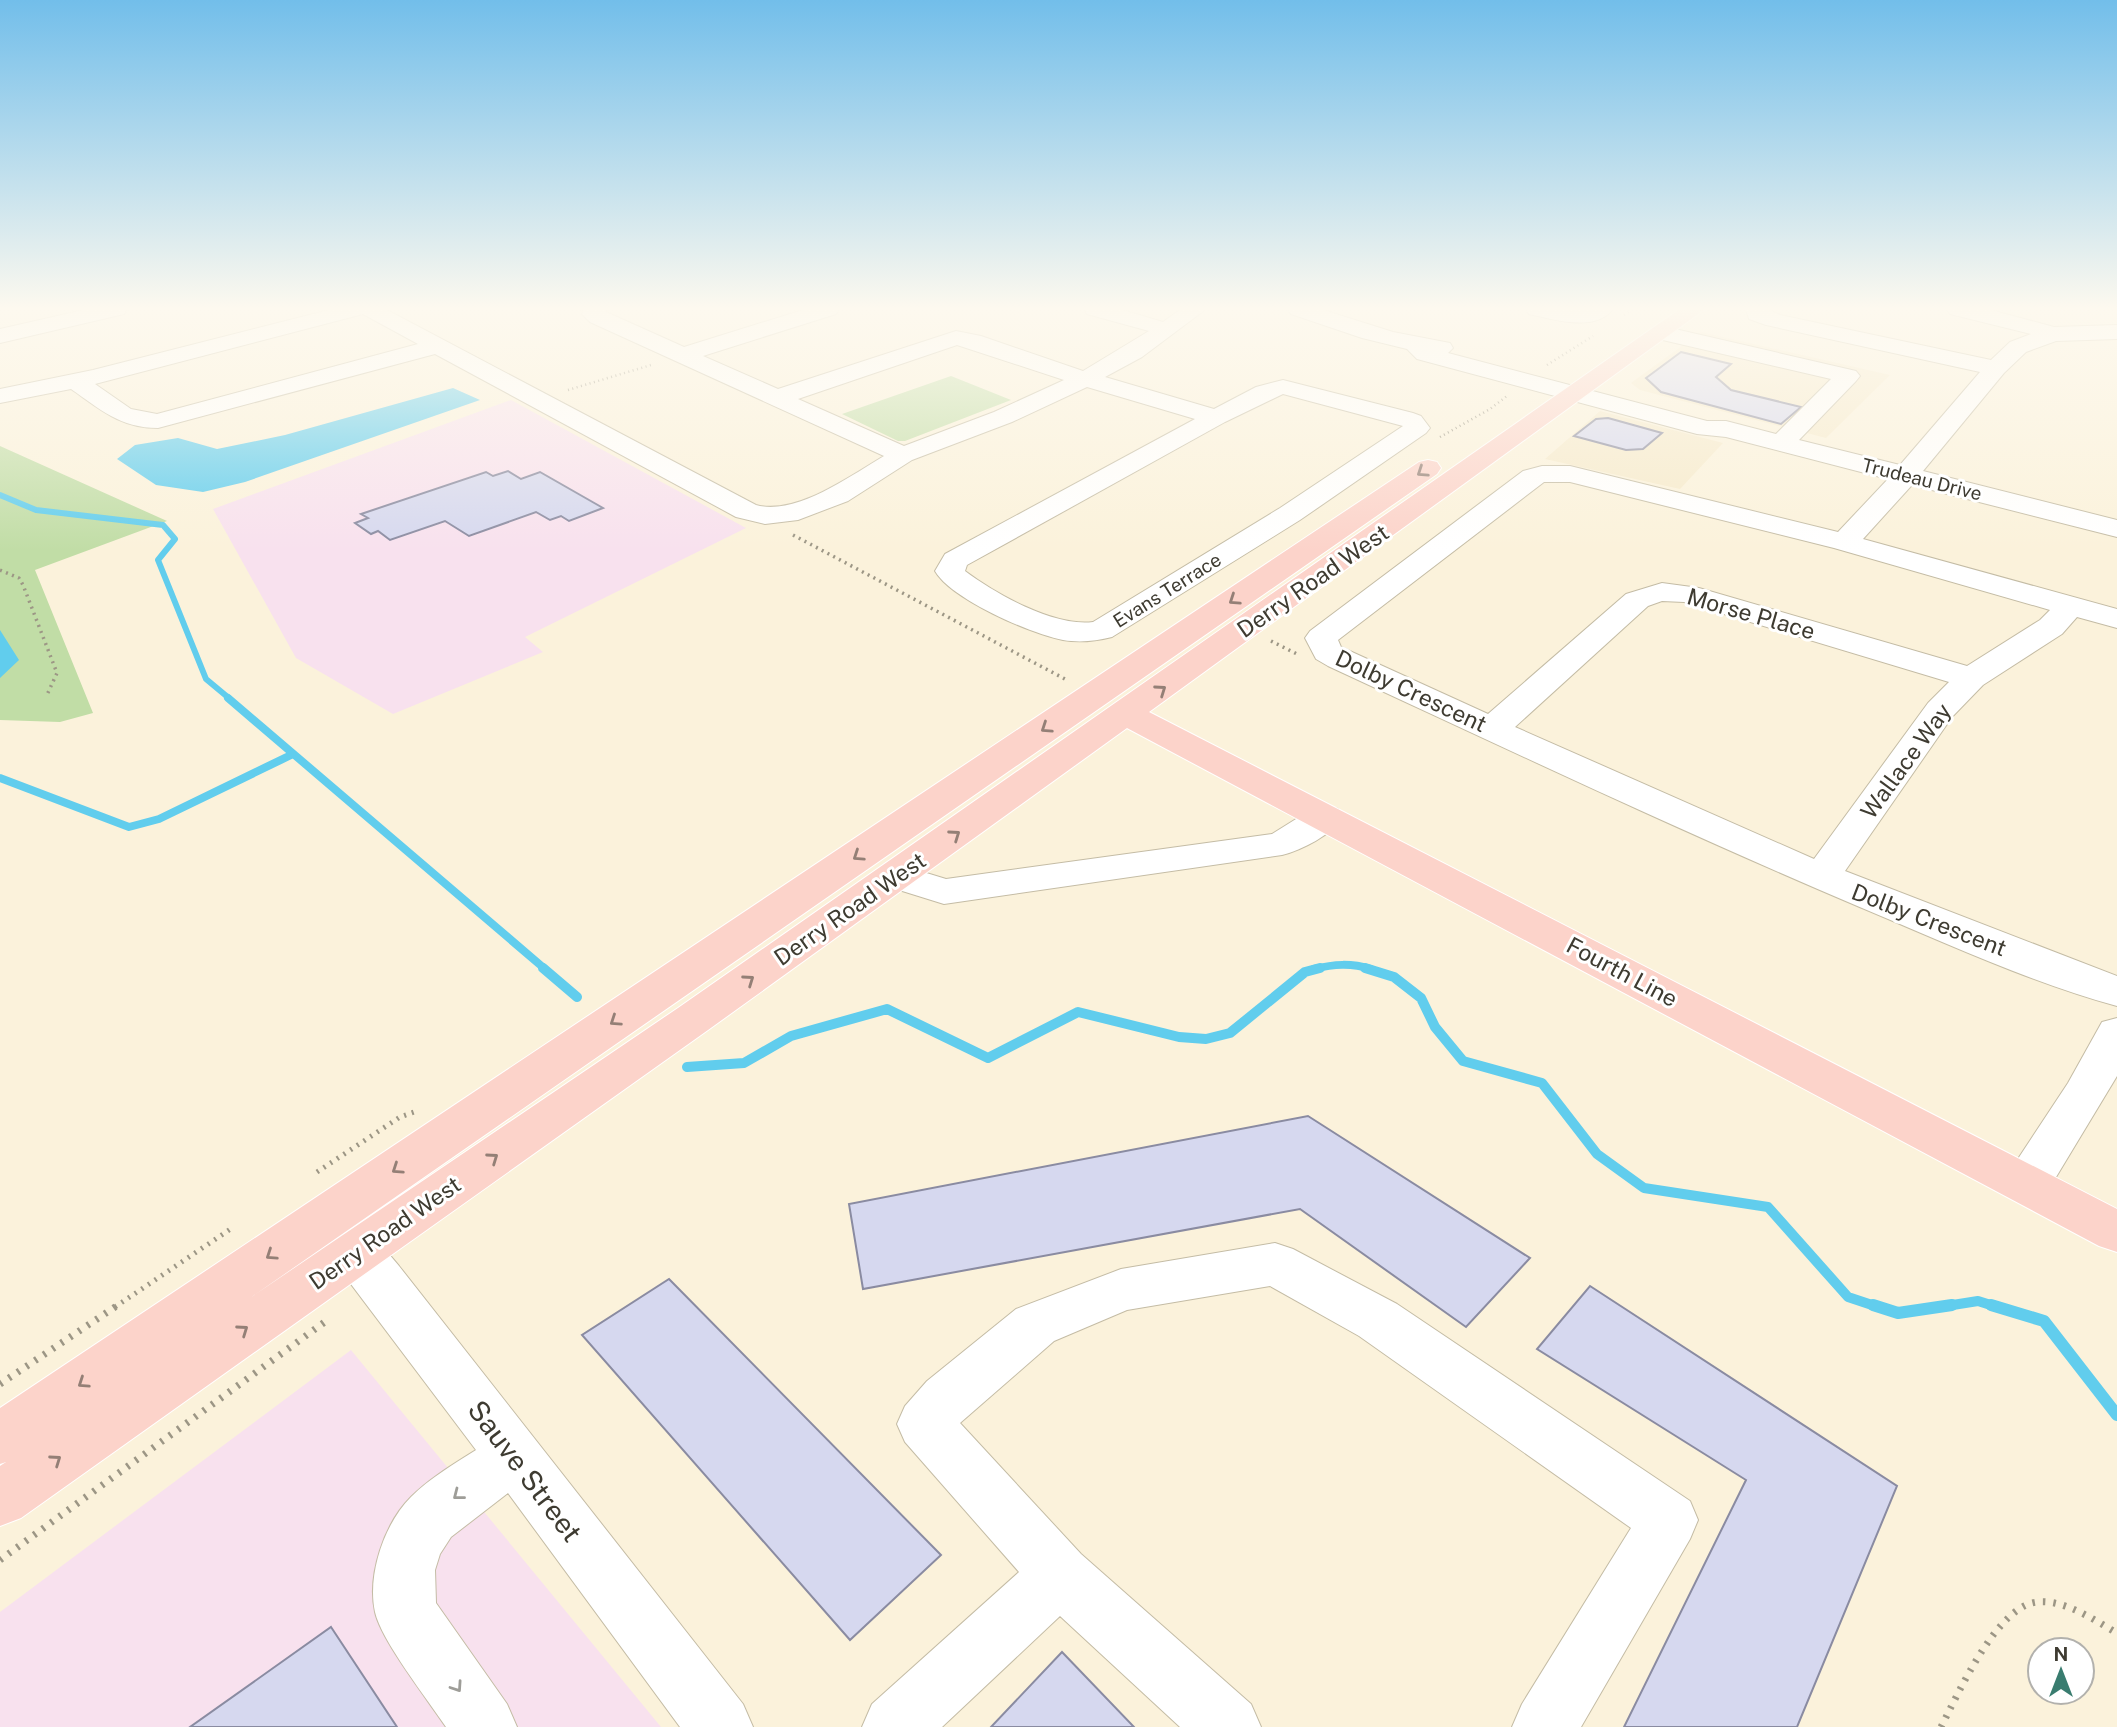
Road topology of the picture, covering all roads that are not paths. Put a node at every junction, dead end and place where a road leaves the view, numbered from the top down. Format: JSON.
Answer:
{"nodes":[{"id":1,"x":32,"y":390,"type":"edge"},
{"id":2,"x":87,"y":390,"type":"edge"},
{"id":3,"x":276,"y":390,"type":"edge"},
{"id":4,"x":518,"y":390,"type":"edge"},
{"id":5,"x":758,"y":390,"type":"edge"},
{"id":6,"x":801,"y":390,"type":"edge"},
{"id":7,"x":1062,"y":390,"type":"edge"},
{"id":8,"x":1122,"y":390,"type":"edge"},
{"id":9,"x":1273,"y":390,"type":"edge"},
{"id":10,"x":1299,"y":390,"type":"edge"},
{"id":11,"x":1553,"y":390,"type":"edge"},
{"id":12,"x":1554,"y":390,"type":"edge"},
{"id":13,"x":1583,"y":390,"type":"edge"},
{"id":14,"x":1835,"y":390,"type":"edge"},
{"id":15,"x":1977,"y":390,"type":"edge"},
{"id":16,"x":0,"y":396,"type":"edge"},
{"id":17,"x":776,"y":398,"type":"junction"},
{"id":18,"x":1216,"y":417,"type":"junction"},
{"id":19,"x":1781,"y":443,"type":"junction"},
{"id":20,"x":903,"y":455,"type":"junction"},
{"id":21,"x":1904,"y":474,"type":"junction"},
{"id":22,"x":2117,"y":529,"type":"edge"},
{"id":23,"x":1844,"y":542,"type":"junction"},
{"id":24,"x":2070,"y":606,"type":"junction"},
{"id":25,"x":2117,"y":618,"type":"edge"},
{"id":26,"x":1971,"y":678,"type":"junction"},
{"id":27,"x":1127,"y":714,"type":"junction"},
{"id":28,"x":1492,"y":729,"type":"junction"},
{"id":29,"x":1325,"y":817,"type":"junction"},
{"id":30,"x":897,"y":876,"type":"junction"},
{"id":31,"x":1821,"y":877,"type":"junction"},
{"id":32,"x":2117,"y":992,"type":"edge"},
{"id":33,"x":2117,"y":1033,"type":"edge"},
{"id":34,"x":2027,"y":1184,"type":"junction"},
{"id":35,"x":334,"y":1213,"type":"junction"},
{"id":36,"x":2117,"y":1232,"type":"edge"},
{"id":37,"x":0,"y":1439,"type":"edge"},
{"id":38,"x":514,"y":1456,"type":"junction"},
{"id":39,"x":0,"y":1499,"type":"edge"},
{"id":40,"x":1060,"y":1575,"type":"junction"},
{"id":41,"x":484,"y":1727,"type":"edge"},
{"id":42,"x":720,"y":1727,"type":"edge"},
{"id":43,"x":895,"y":1727,"type":"edge"},
{"id":44,"x":1228,"y":1727,"type":"edge"},
{"id":45,"x":1545,"y":1727,"type":"edge"}],
"edges":[{"from":1,"to":16,"type":"street"},
{"from":2,"to":3,"type":"street"},
{"from":4,"to":20,"type":"street"},
{"from":5,"to":17,"type":"street"},
{"from":6,"to":17,"type":"street"},
{"from":7,"to":20,"type":"street"},
{"from":8,"to":18,"type":"street"},
{"from":9,"to":18,"type":"street","name":"Evans Terrace"},
{"from":10,"to":18,"type":"street","name":"Evans Terrace"},
{"from":11,"to":35,"type":"main road","name":"Derry Road West","one_way":true},
{"from":27,"to":12,"type":"main road","name":"Derry Road West","one_way":true},
{"from":13,"to":19,"type":"street","name":"Trudeau Drive"},
{"from":14,"to":19,"type":"street"},
{"from":15,"to":21,"type":"street"},
{"from":17,"to":20,"type":"street"},
{"from":19,"to":21,"type":"street","name":"Trudeau Drive"},
{"from":21,"to":22,"type":"street","name":"Trudeau Drive"},
{"from":21,"to":23,"type":"street"},
{"from":23,"to":24,"type":"street","name":"Dolby Crescent"},
{"from":23,"to":28,"type":"street","name":"Dolby Crescent"},
{"from":24,"to":25,"type":"street","name":"Dolby Crescent"},
{"from":24,"to":26,"type":"street","name":"Wallace Way"},
{"from":26,"to":28,"type":"street","name":"Morse Place"},
{"from":26,"to":31,"type":"street","name":"Wallace Way"},
{"from":27,"to":29,"type":"main road","name":"Fourth Line"},
{"from":30,"to":27,"type":"main road","name":"Derry Road West","one_way":true},
{"from":28,"to":31,"type":"street","name":"Dolby Crescent"},
{"from":29,"to":30,"type":"street"},
{"from":29,"to":34,"type":"main road","name":"Fourth Line"},
{"from":35,"to":30,"type":"main road","name":"Derry Road West","one_way":true},
{"from":31,"to":32,"type":"street","name":"Dolby Crescent"},
{"from":33,"to":34,"type":"street"},
{"from":34,"to":36,"type":"main road","name":"Fourth Line"},
{"from":35,"to":37,"type":"main road","name":"Derry Road West","one_way":true},
{"from":35,"to":38,"type":"street","name":"Sauve Street"},
{"from":39,"to":35,"type":"main road","name":"Derry Road West","one_way":true},
{"from":38,"to":41,"type":"street","one_way":true},
{"from":38,"to":42,"type":"street","name":"Sauve Street"},
{"from":40,"to":43,"type":"street"},
{"from":40,"to":44,"type":"street"},
{"from":40,"to":45,"type":"street"}]}
